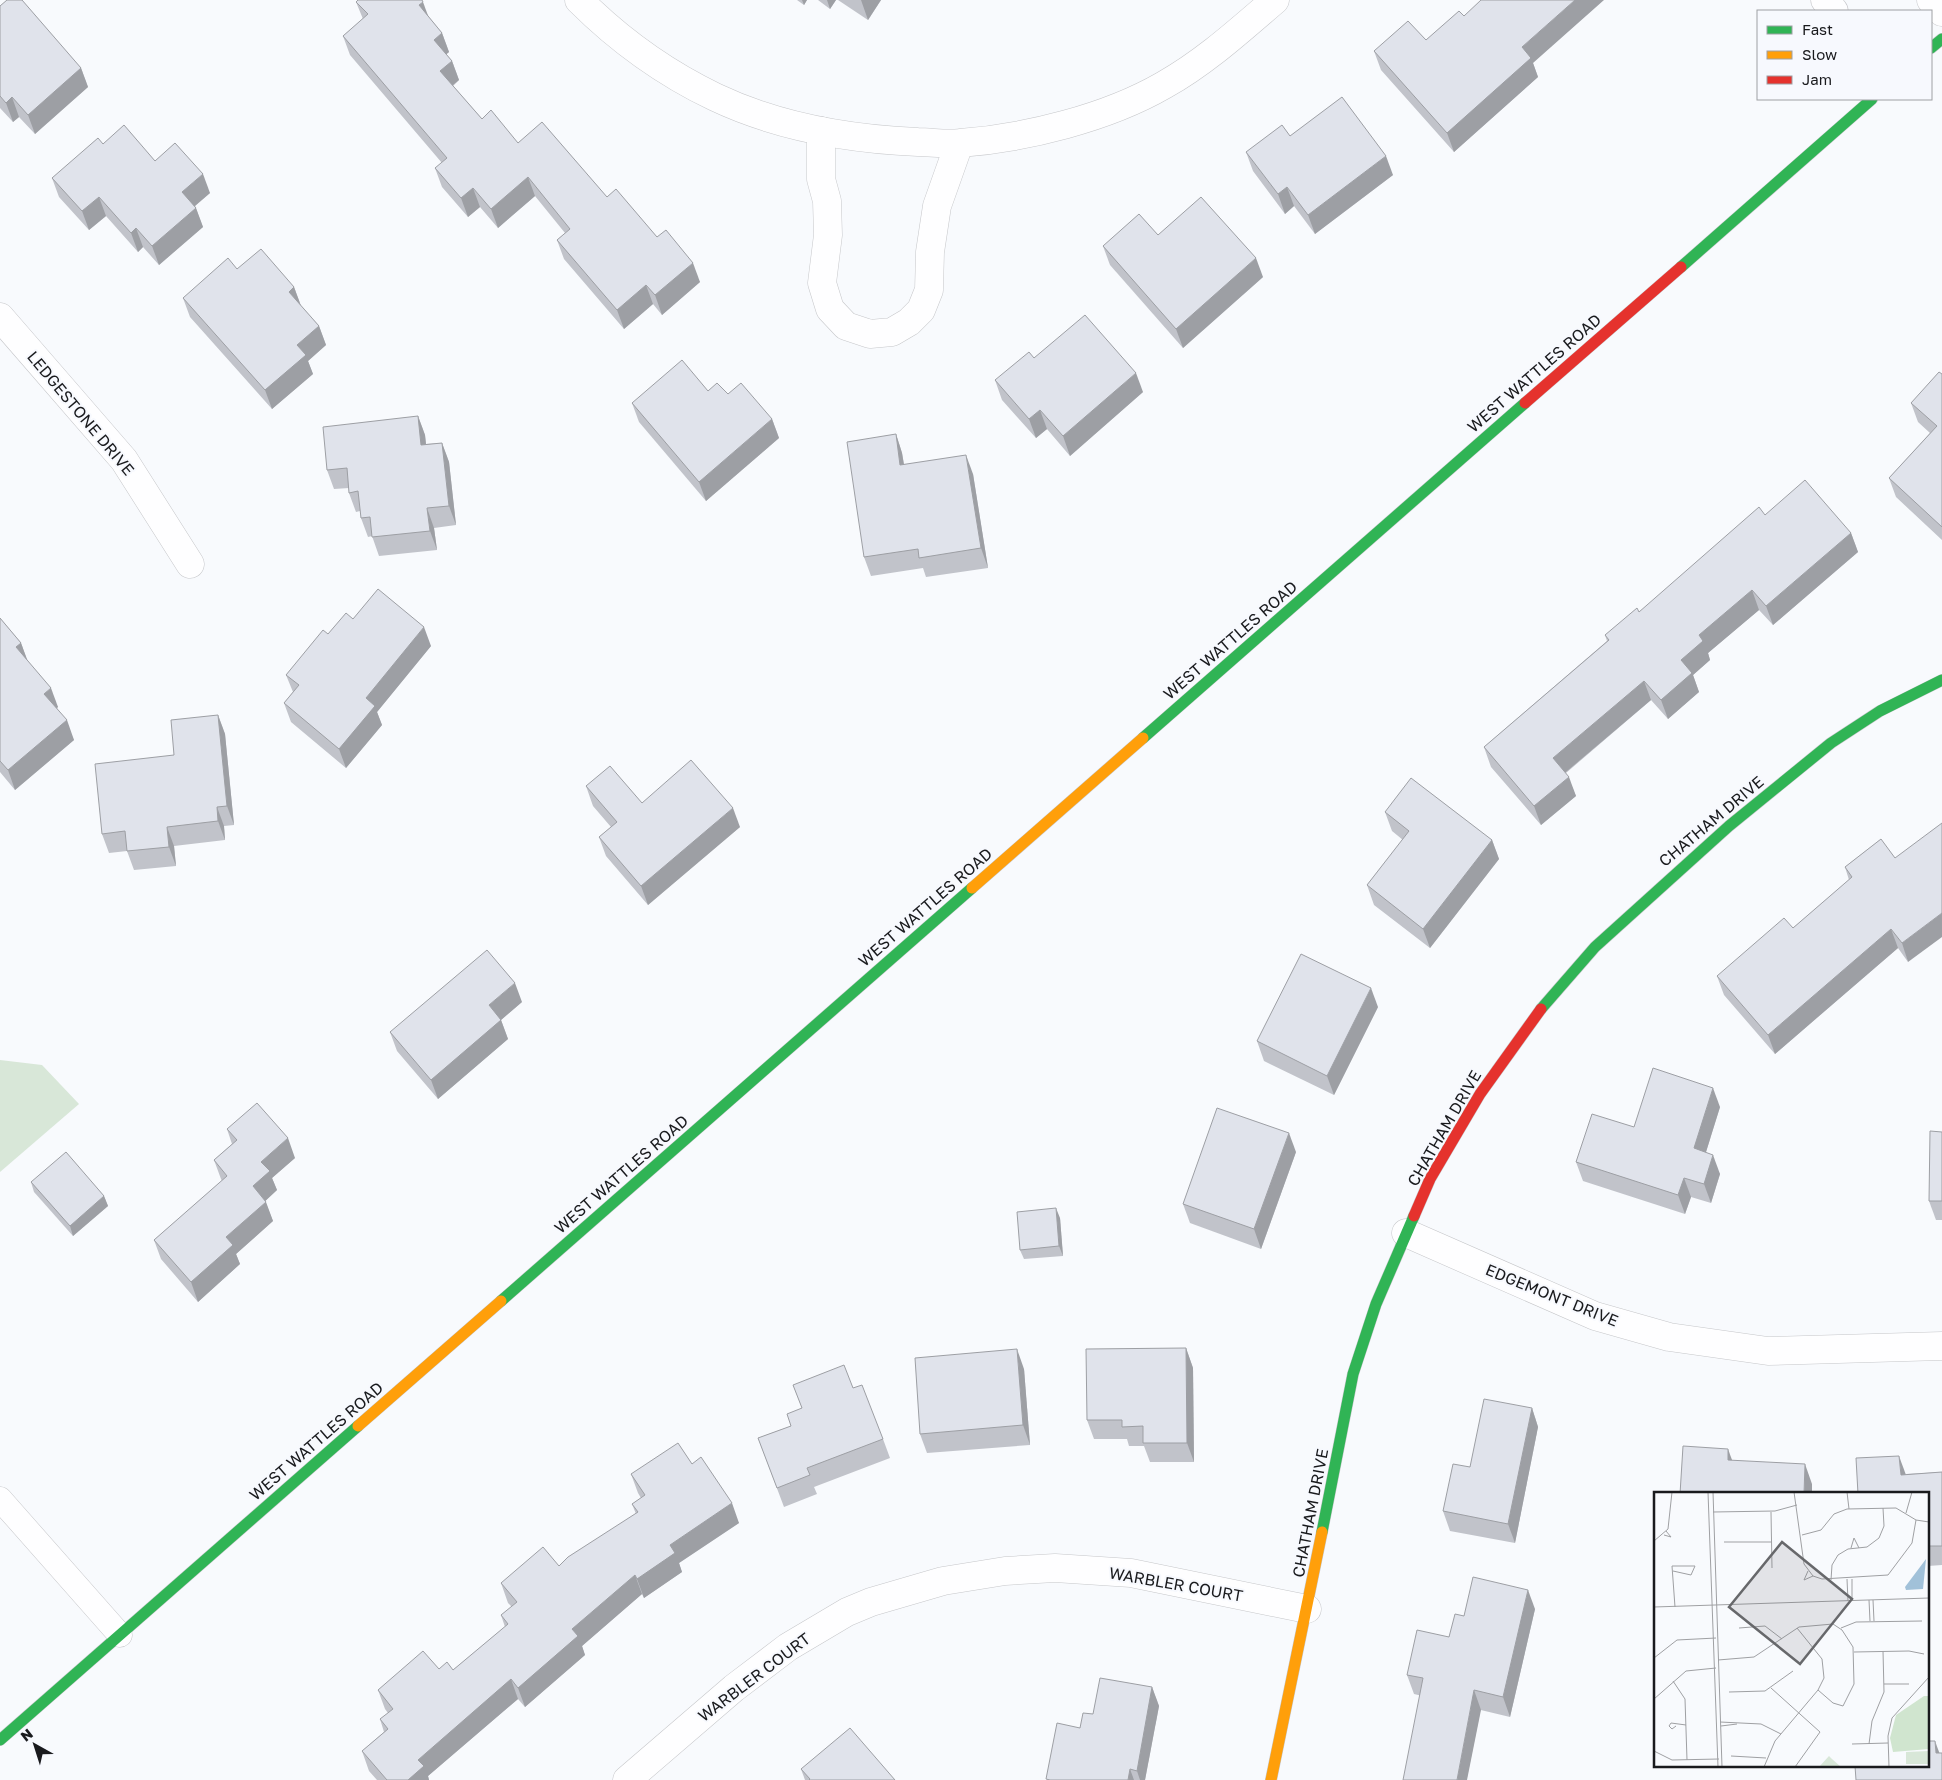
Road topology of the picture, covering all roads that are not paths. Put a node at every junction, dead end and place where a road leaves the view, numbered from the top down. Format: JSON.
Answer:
{"nodes":[{"id":1,"x":579,"y":0,"type":"edge"},
{"id":2,"x":1275,"y":0,"type":"edge"},
{"id":3,"x":1825,"y":0,"type":"edge"},
{"id":4,"x":1931,"y":0,"type":"edge"},
{"id":5,"x":1833,"y":10,"type":"edge"},
{"id":6,"x":1942,"y":12,"type":"edge"},
{"id":7,"x":1942,"y":39,"type":"edge"},
{"id":8,"x":1932,"y":47,"type":"edge"},
{"id":9,"x":1871,"y":100,"type":"edge"},
{"id":10,"x":821,"y":131,"type":"junction"},
{"id":11,"x":960,"y":144,"type":"junction"},
{"id":12,"x":0,"y":317,"type":"edge"},
{"id":13,"x":190,"y":564,"type":"dead end"},
{"id":14,"x":1942,"y":680,"type":"edge"},
{"id":15,"x":1406,"y":1233,"type":"junction"},
{"id":16,"x":1942,"y":1346,"type":"edge"},
{"id":17,"x":0,"y":1499,"type":"edge"},
{"id":18,"x":1307,"y":1610,"type":"junction"},
{"id":19,"x":120,"y":1635,"type":"junction"},
{"id":20,"x":0,"y":1740,"type":"edge"},
{"id":21,"x":627,"y":1780,"type":"edge"},
{"id":22,"x":1271,"y":1780,"type":"edge"}],
"edges":[{"from":1,"to":10,"type":"street"},
{"from":2,"to":11,"type":"street"},
{"from":3,"to":5,"type":"street"},
{"from":4,"to":6,"type":"street"},
{"from":7,"to":8,"type":"street"},
{"from":9,"to":19,"type":"street","name":"WEST WATTLES ROAD"},
{"from":10,"to":11,"type":"street"},
{"from":10,"to":11,"type":"street"},
{"from":12,"to":13,"type":"street","name":"LEDGESTONE DRIVE"},
{"from":14,"to":15,"type":"street","name":"CHATHAM DRIVE"},
{"from":15,"to":16,"type":"street","name":"EDGEMONT DRIVE"},
{"from":15,"to":18,"type":"street","name":"CHATHAM DRIVE"},
{"from":17,"to":19,"type":"lane"},
{"from":18,"to":21,"type":"street","name":"WARBLER COURT"},
{"from":18,"to":22,"type":"street","name":"CHATHAM DRIVE"},
{"from":19,"to":20,"type":"street","name":"WEST WATTLES ROAD"}]}
